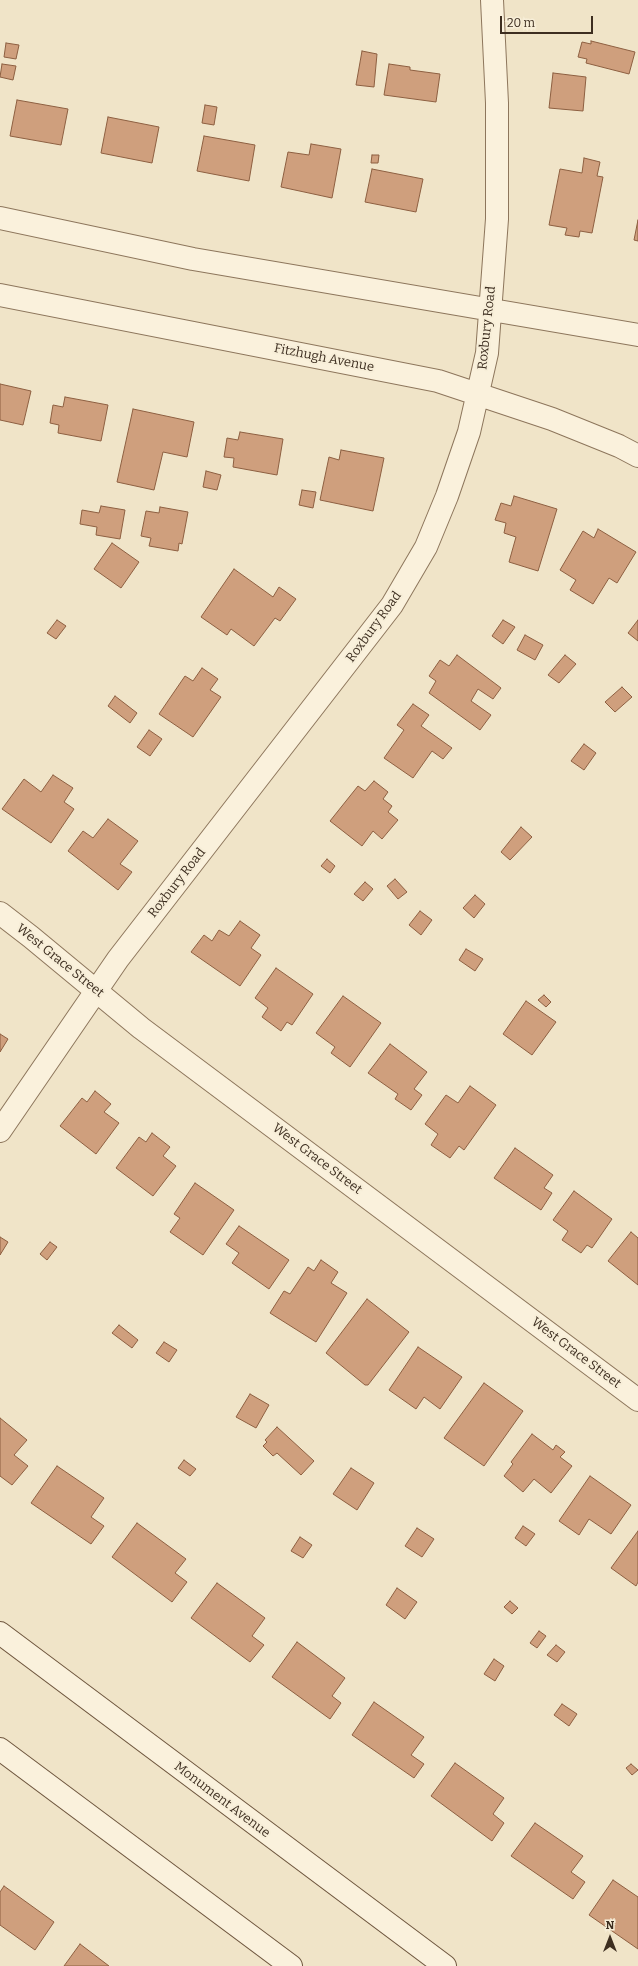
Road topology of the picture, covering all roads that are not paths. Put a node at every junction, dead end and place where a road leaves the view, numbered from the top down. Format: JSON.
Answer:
{"nodes":[{"id":1,"x":492,"y":0,"type":"edge"},
{"id":2,"x":0,"y":218,"type":"edge"},
{"id":3,"x":0,"y":295,"type":"edge"},
{"id":4,"x":490,"y":309,"type":"junction"},
{"id":5,"x":638,"y":335,"type":"edge"},
{"id":6,"x":478,"y":394,"type":"junction"},
{"id":7,"x":638,"y":456,"type":"edge"},
{"id":8,"x":0,"y":913,"type":"edge"},
{"id":9,"x":96,"y":990,"type":"junction"},
{"id":10,"x":0,"y":1131,"type":"edge"},
{"id":11,"x":638,"y":1400,"type":"edge"},
{"id":12,"x":0,"y":1633,"type":"edge"},
{"id":13,"x":0,"y":1749,"type":"edge"},
{"id":14,"x":290,"y":1966,"type":"edge"},
{"id":15,"x":444,"y":1966,"type":"edge"}],
"edges":[{"from":1,"to":4,"type":"street","name":"Roxbury Road"},
{"from":2,"to":4,"type":"street"},
{"from":3,"to":6,"type":"street","name":"Fitzhugh Avenue"},
{"from":4,"to":5,"type":"street"},
{"from":4,"to":6,"type":"street","name":"Roxbury Road"},
{"from":6,"to":7,"type":"street","name":"Fitzhugh Avenue"},
{"from":6,"to":9,"type":"street","name":"Roxbury Road"},
{"from":8,"to":9,"type":"street","name":"West Grace Street"},
{"from":9,"to":10,"type":"street","name":"Roxbury Road"},
{"from":9,"to":11,"type":"street","name":"West Grace Street"},
{"from":12,"to":15,"type":"street","name":"Monument Avenue"},
{"from":13,"to":14,"type":"street"}]}
